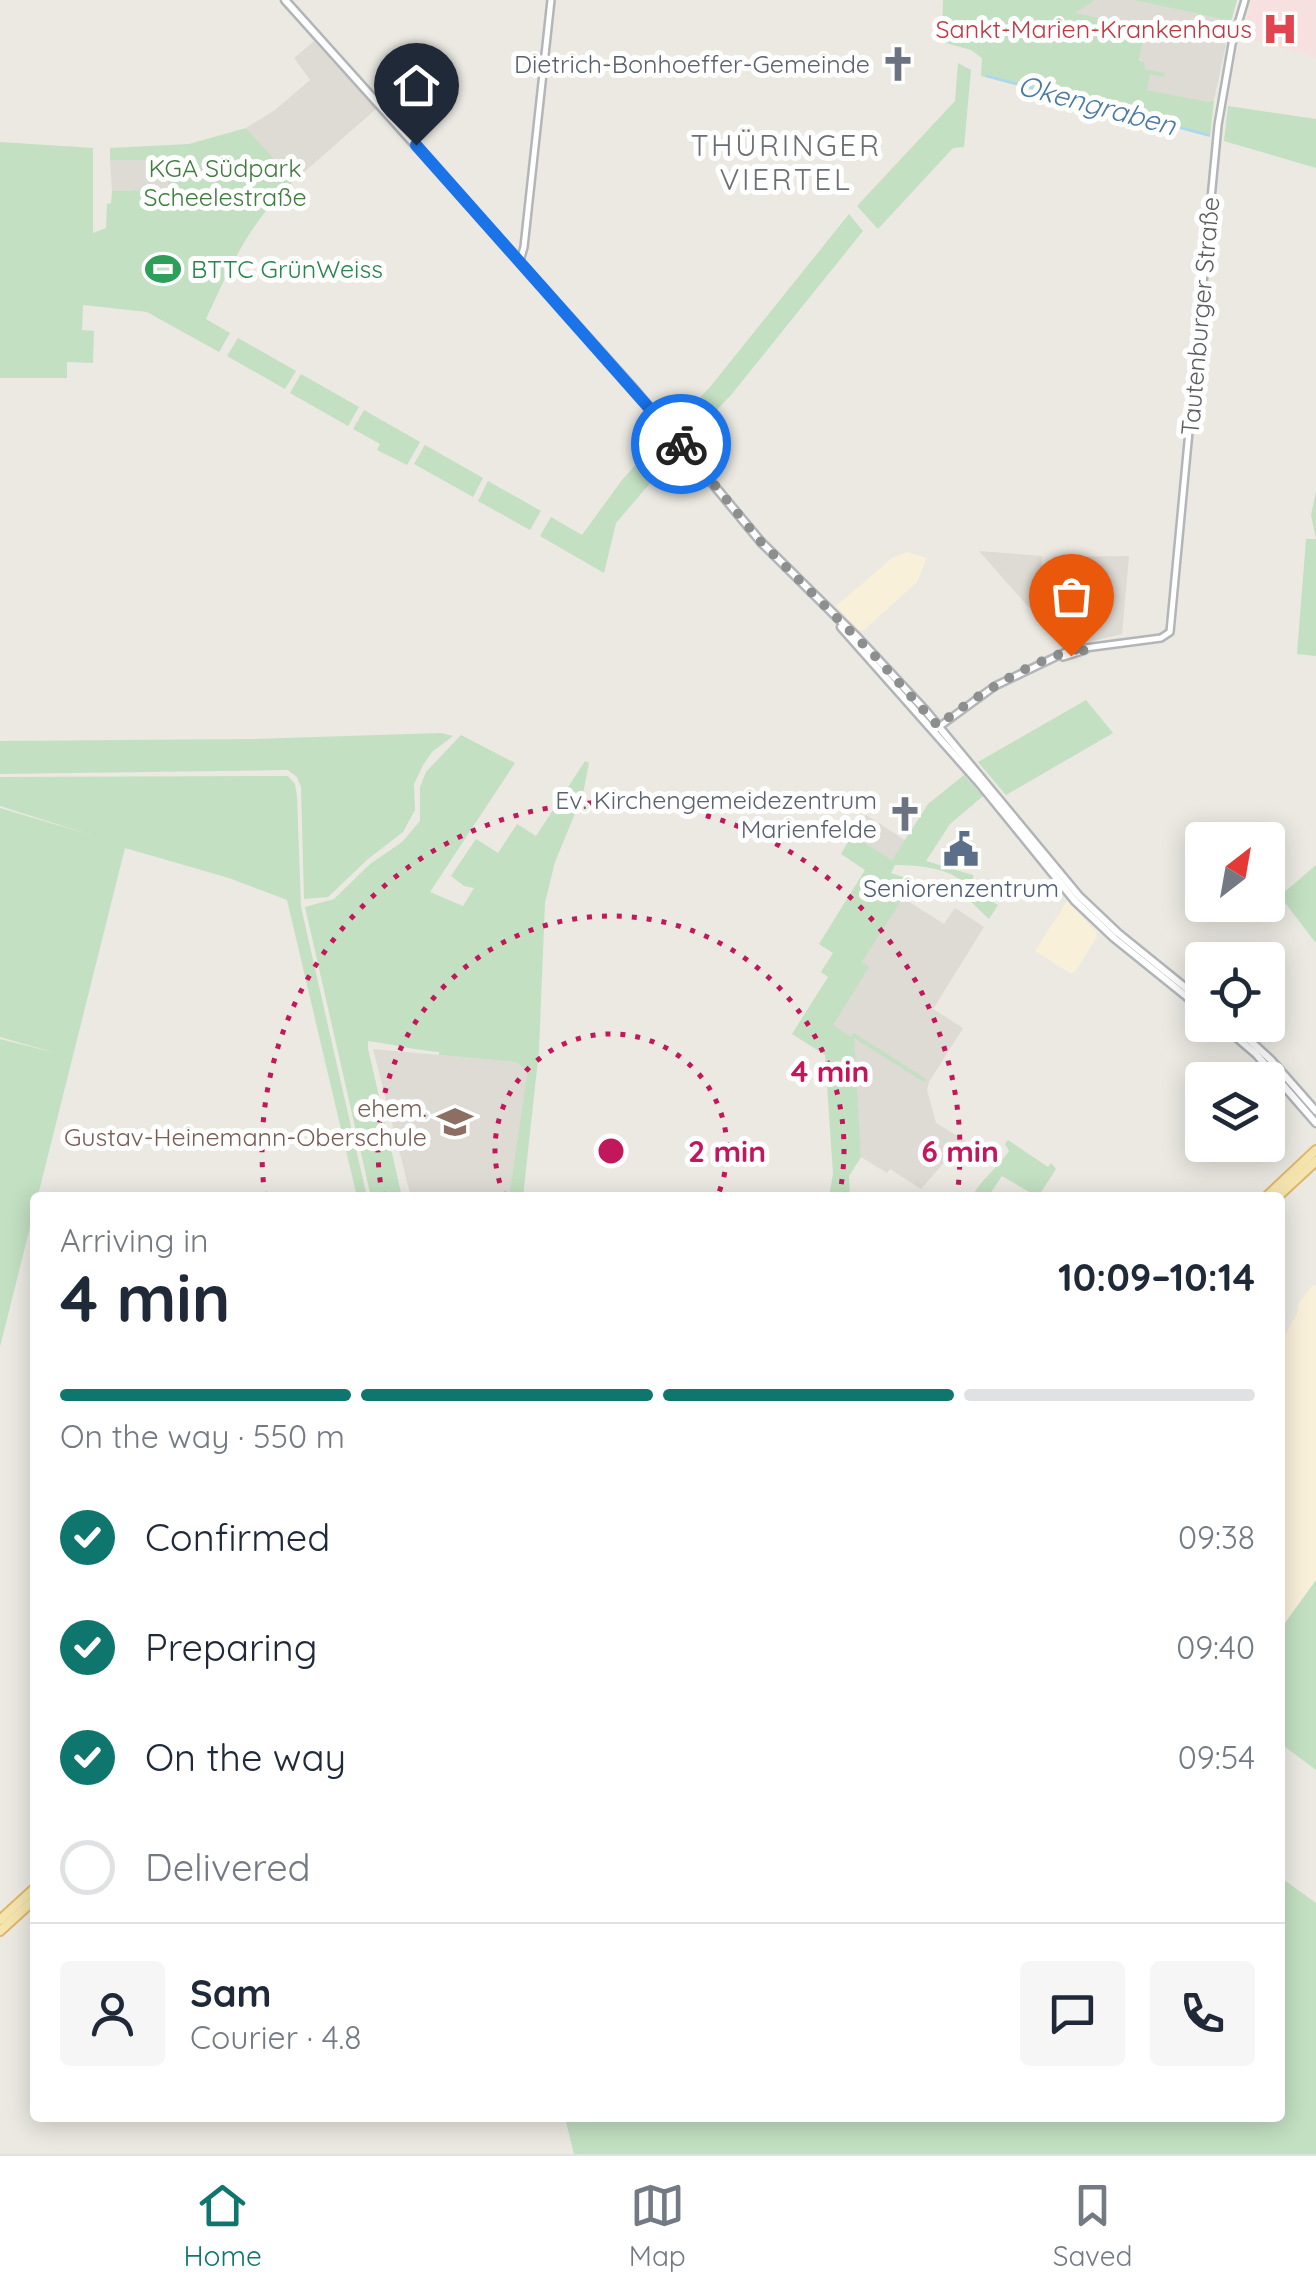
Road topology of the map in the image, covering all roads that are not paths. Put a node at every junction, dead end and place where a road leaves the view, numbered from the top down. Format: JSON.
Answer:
{"nodes":[{"id":1,"x":285,"y":0,"type":"edge"},
{"id":2,"x":552,"y":0,"type":"edge"},
{"id":3,"x":1245,"y":0,"type":"edge"},
{"id":4,"x":520,"y":261,"type":"junction"},
{"id":5,"x":936,"y":728,"type":"junction"},
{"id":6,"x":1185,"y":987,"type":"edge"},
{"id":7,"x":1185,"y":995,"type":"edge"},
{"id":8,"x":1242,"y":1042,"type":"edge"},
{"id":9,"x":1251,"y":1042,"type":"edge"},
{"id":10,"x":1316,"y":1111,"type":"edge"},
{"id":11,"x":1316,"y":1123,"type":"edge"},
{"id":12,"x":1316,"y":1150,"type":"edge"},
{"id":13,"x":1316,"y":1161,"type":"edge"},
{"id":14,"x":1271,"y":1192,"type":"edge"},
{"id":15,"x":1282,"y":1192,"type":"edge"},
{"id":16,"x":30,"y":1893,"type":"edge"},
{"id":17,"x":30,"y":1904,"type":"edge"},
{"id":18,"x":0,"y":1920,"type":"edge"},
{"id":19,"x":0,"y":1932,"type":"edge"}],
"edges":[{"from":1,"to":4,"type":"main road"},
{"from":2,"to":4,"type":"street"},
{"from":3,"to":5,"type":"street","name":"Tautenburger Straße"},
{"from":4,"to":5,"type":"main road"},
{"from":5,"to":6,"type":"main road"},
{"from":5,"to":7,"type":"main road"},
{"from":8,"to":11,"type":"main road"},
{"from":9,"to":10,"type":"main road"},
{"from":12,"to":14,"type":"main road"},
{"from":13,"to":15,"type":"main road"},
{"from":16,"to":18,"type":"main road"},
{"from":17,"to":19,"type":"main road"}]}
